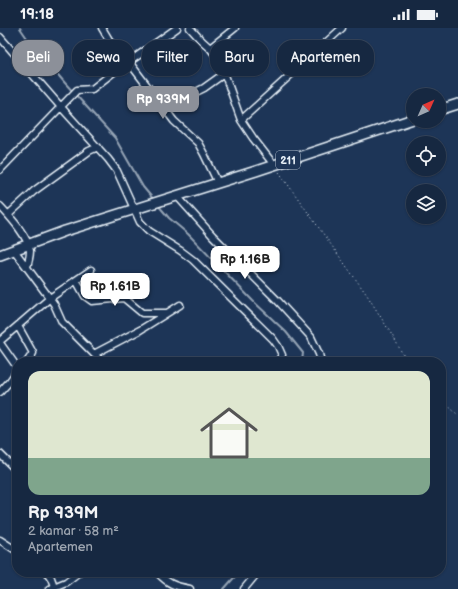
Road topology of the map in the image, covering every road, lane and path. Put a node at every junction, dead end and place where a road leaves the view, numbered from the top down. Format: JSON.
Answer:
{"nodes":[{"id":1,"x":102,"y":28,"type":"edge"},
{"id":2,"x":177,"y":28,"type":"edge"},
{"id":3,"x":190,"y":28,"type":"edge"},
{"id":4,"x":235,"y":28,"type":"edge"},
{"id":5,"x":342,"y":28,"type":"edge"},
{"id":6,"x":0,"y":37,"type":"edge"},
{"id":7,"x":108,"y":40,"type":"edge"},
{"id":8,"x":220,"y":40,"type":"edge"},
{"id":9,"x":210,"y":48,"type":"edge"},
{"id":10,"x":134,"y":58,"type":"edge"},
{"id":11,"x":134,"y":69,"type":"edge"},
{"id":12,"x":109,"y":76,"type":"edge"},
{"id":13,"x":221,"y":76,"type":"edge"},
{"id":14,"x":226,"y":76,"type":"edge"},
{"id":15,"x":190,"y":95,"type":"dead end"},
{"id":16,"x":458,"y":104,"type":"edge"},
{"id":17,"x":60,"y":106,"type":"junction"},
{"id":18,"x":446,"y":108,"type":"edge"},
{"id":19,"x":241,"y":120,"type":"junction"},
{"id":20,"x":406,"y":121,"type":"edge"},
{"id":21,"x":98,"y":147,"type":"junction"},
{"id":22,"x":274,"y":165,"type":"junction"},
{"id":23,"x":0,"y":170,"type":"edge"},
{"id":24,"x":218,"y":183,"type":"junction"},
{"id":25,"x":177,"y":196,"type":"junction"},
{"id":26,"x":0,"y":206,"type":"edge"},
{"id":27,"x":134,"y":210,"type":"junction"},
{"id":28,"x":8,"y":215,"type":"junction"},
{"id":29,"x":28,"y":245,"type":"junction"},
{"id":30,"x":14,"y":250,"type":"junction"},
{"id":31,"x":0,"y":255,"type":"edge"},
{"id":32,"x":26,"y":267,"type":"junction"},
{"id":33,"x":91,"y":270,"type":"dead end"},
{"id":34,"x":76,"y":280,"type":"junction"},
{"id":35,"x":50,"y":298,"type":"junction"},
{"id":36,"x":180,"y":305,"type":"dead end"},
{"id":37,"x":167,"y":313,"type":"junction"},
{"id":38,"x":18,"y":326,"type":"junction"},
{"id":39,"x":0,"y":342,"type":"edge"},
{"id":40,"x":94,"y":354,"type":"junction"},
{"id":41,"x":30,"y":357,"type":"edge"},
{"id":42,"x":97,"y":357,"type":"edge"},
{"id":43,"x":281,"y":357,"type":"edge"},
{"id":44,"x":320,"y":357,"type":"edge"},
{"id":45,"x":404,"y":357,"type":"edge"},
{"id":46,"x":12,"y":360,"type":"edge"},
{"id":47,"x":12,"y":378,"type":"edge"},
{"id":48,"x":0,"y":392,"type":"edge"},
{"id":49,"x":446,"y":404,"type":"edge"},
{"id":50,"x":458,"y":415,"type":"edge"},
{"id":51,"x":1,"y":455,"type":"edge"},
{"id":52,"x":12,"y":466,"type":"edge"},
{"id":53,"x":0,"y":540,"type":"edge"},
{"id":54,"x":12,"y":548,"type":"edge"},
{"id":55,"x":50,"y":577,"type":"edge"},
{"id":56,"x":72,"y":577,"type":"edge"},
{"id":57,"x":162,"y":577,"type":"edge"},
{"id":58,"x":254,"y":577,"type":"edge"},
{"id":59,"x":53,"y":588,"type":"edge"},
{"id":60,"x":190,"y":589,"type":"edge"},
{"id":61,"x":244,"y":589,"type":"edge"}],
"edges":[{"from":1,"to":7,"type":"street"},
{"from":2,"to":10,"type":"street"},
{"from":3,"to":9,"type":"street"},
{"from":4,"to":8,"type":"street"},
{"from":5,"to":19,"type":"street"},
{"from":6,"to":17,"type":"street"},
{"from":11,"to":24,"type":"street"},
{"from":12,"to":17,"type":"street"},
{"from":13,"to":15,"type":"street"},
{"from":14,"to":19,"type":"street"},
{"from":16,"to":18,"type":"main road"},
{"from":17,"to":21,"type":"street"},
{"from":17,"to":23,"type":"street"},
{"from":19,"to":22,"type":"street"},
{"from":20,"to":22,"type":"main road","number":"211"},
{"from":21,"to":27,"type":"street"},
{"from":21,"to":28,"type":"street"},
{"from":22,"to":24,"type":"main road","number":"211"},
{"from":22,"to":45,"type":"path"},
{"from":24,"to":25,"type":"main road","number":"211"},
{"from":25,"to":27,"type":"main road","number":"211"},
{"from":25,"to":44,"type":"street"},
{"from":26,"to":28,"type":"street"},
{"from":27,"to":29,"type":"main road"},
{"from":27,"to":43,"type":"street"},
{"from":28,"to":29,"type":"street"},
{"from":29,"to":30,"type":"main road"},
{"from":29,"to":32,"type":"street"},
{"from":30,"to":31,"type":"main road"},
{"from":30,"to":32,"type":"street"},
{"from":32,"to":35,"type":"street"},
{"from":33,"to":34,"type":"street"},
{"from":34,"to":35,"type":"street"},
{"from":34,"to":37,"type":"street"},
{"from":35,"to":38,"type":"street"},
{"from":35,"to":40,"type":"street"},
{"from":36,"to":37,"type":"street"},
{"from":37,"to":40,"type":"street"},
{"from":38,"to":39,"type":"street"},
{"from":38,"to":41,"type":"street"},
{"from":39,"to":46,"type":"street"},
{"from":40,"to":42,"type":"street"},
{"from":47,"to":48,"type":"street"},
{"from":49,"to":50,"type":"path"},
{"from":51,"to":52,"type":"street"},
{"from":53,"to":54,"type":"street"},
{"from":55,"to":59,"type":"street"},
{"from":56,"to":59,"type":"street"},
{"from":57,"to":60,"type":"street"},
{"from":58,"to":61,"type":"street"}]}
